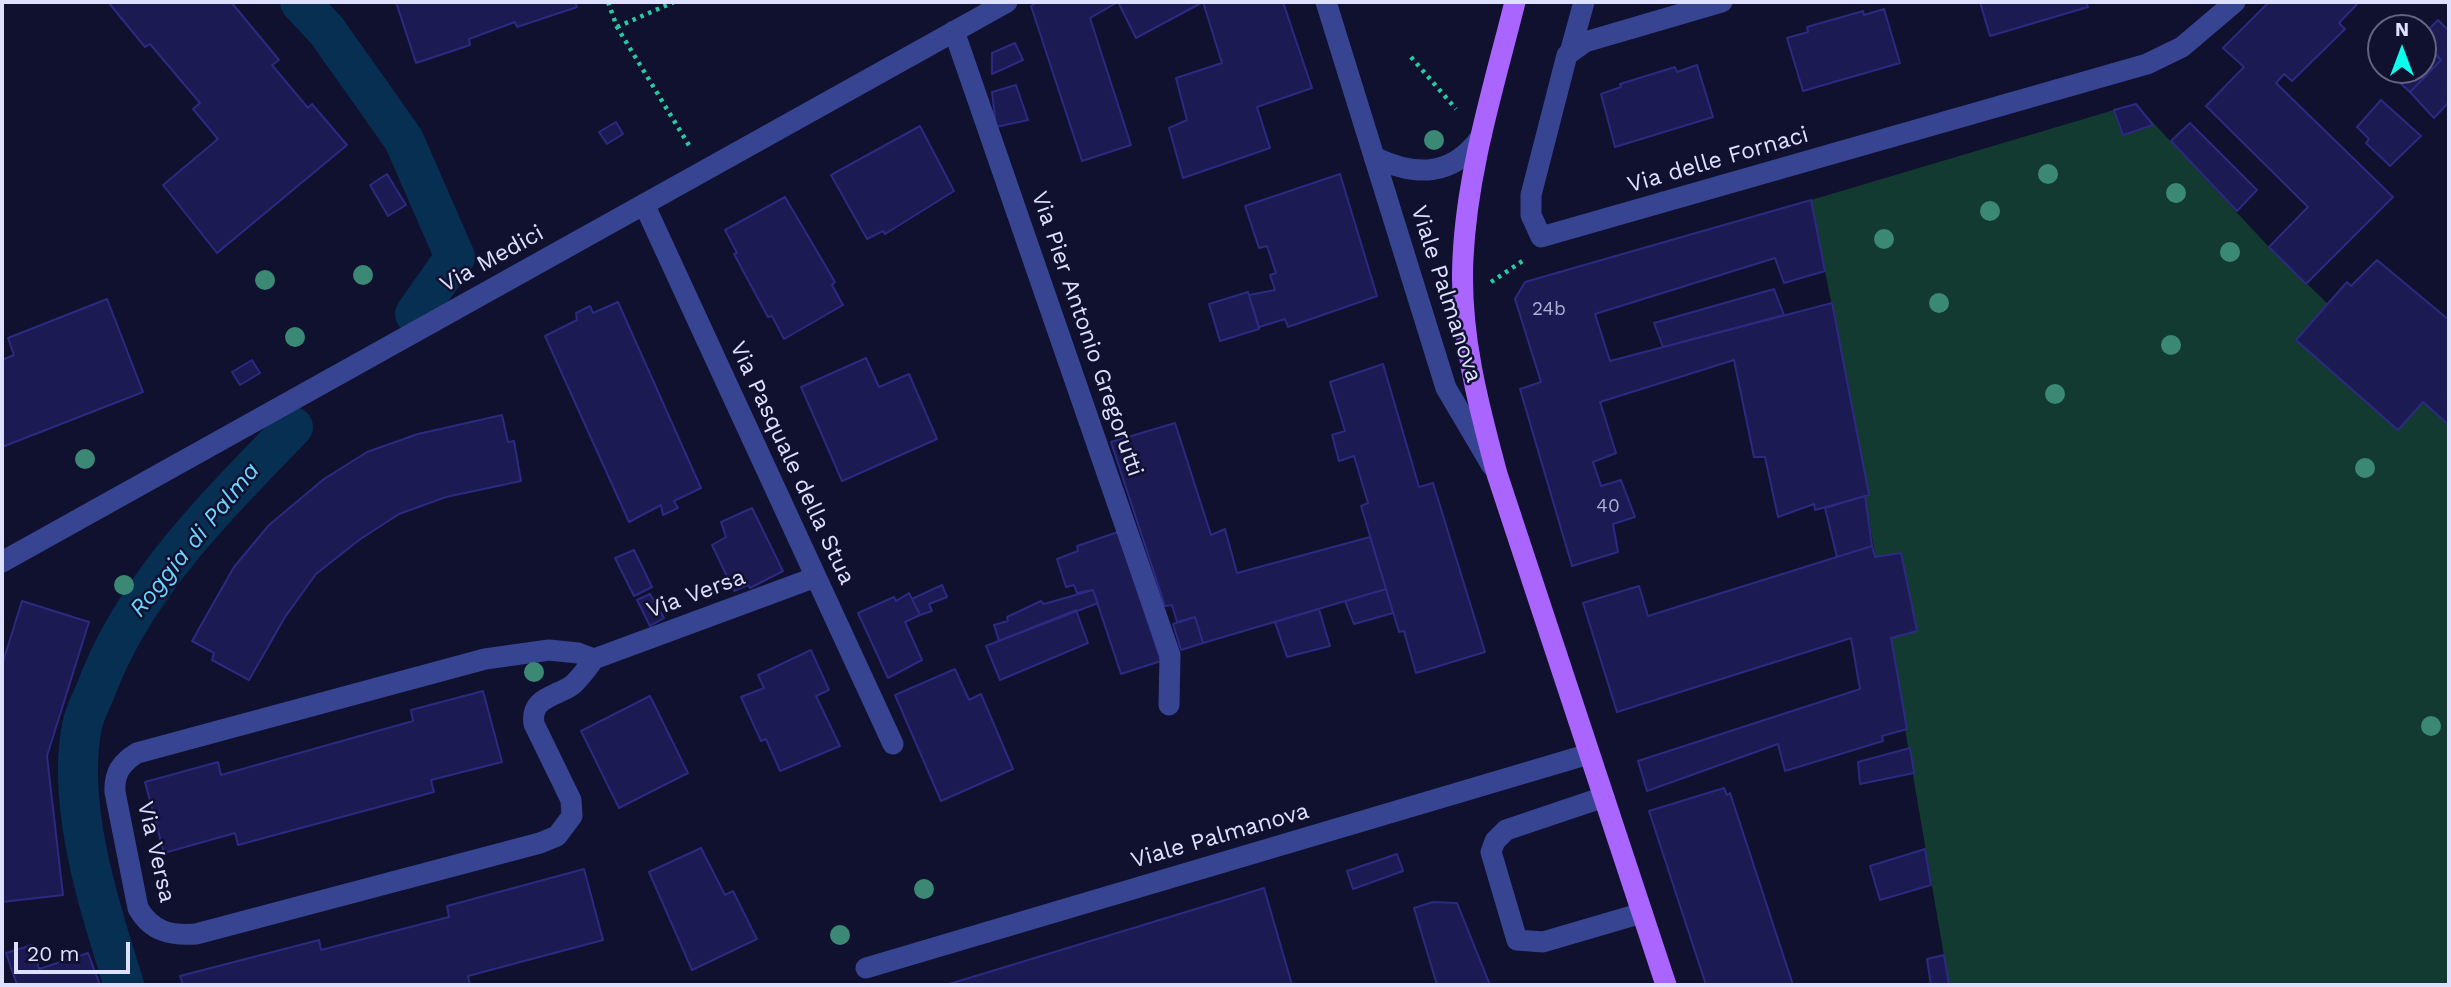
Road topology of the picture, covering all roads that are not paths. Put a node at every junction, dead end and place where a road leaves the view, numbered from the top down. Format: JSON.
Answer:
{"nodes":[{"id":1,"x":1007,"y":2,"type":"edge"},
{"id":2,"x":1326,"y":2,"type":"edge"},
{"id":3,"x":1515,"y":2,"type":"edge"},
{"id":4,"x":1584,"y":2,"type":"edge"},
{"id":5,"x":1722,"y":2,"type":"edge"},
{"id":6,"x":2235,"y":2,"type":"edge"},
{"id":7,"x":954,"y":31,"type":"junction"},
{"id":8,"x":1571,"y":49,"type":"junction"},
{"id":9,"x":1481,"y":137,"type":"junction"},
{"id":10,"x":1374,"y":157,"type":"junction"},
{"id":11,"x":644,"y":204,"type":"junction"},
{"id":12,"x":1497,"y":474,"type":"junction"},
{"id":13,"x":2,"y":562,"type":"edge"},
{"id":14,"x":816,"y":577,"type":"junction"},
{"id":15,"x":594,"y":659,"type":"junction"},
{"id":16,"x":1169,"y":705,"type":"dead end"},
{"id":17,"x":893,"y":744,"type":"dead end"},
{"id":18,"x":1590,"y":754,"type":"junction"},
{"id":19,"x":1604,"y":797,"type":"junction"},
{"id":20,"x":1642,"y":913,"type":"junction"},
{"id":21,"x":866,"y":968,"type":"dead end"},
{"id":22,"x":1666,"y":985,"type":"edge"}],
"edges":[{"from":1,"to":7,"type":"street","name":"Via Medici"},
{"from":2,"to":10,"type":"street","name":"Viale Palmanova"},
{"from":3,"to":9,"type":"main road"},
{"from":4,"to":8,"type":"street"},
{"from":5,"to":8,"type":"street"},
{"from":6,"to":8,"type":"street","name":"Via delle Fornaci"},
{"from":7,"to":11,"type":"street","name":"Via Medici"},
{"from":7,"to":16,"type":"street","name":"Via Pier Antonio Gregorutti"},
{"from":9,"to":10,"type":"street"},
{"from":9,"to":12,"type":"main road"},
{"from":10,"to":12,"type":"street","name":"Viale Palmanova"},
{"from":11,"to":13,"type":"street","name":"Via Medici"},
{"from":11,"to":14,"type":"street","name":"Via Pasquale della Stua"},
{"from":12,"to":18,"type":"main road","name":"Viale Palmanova"},
{"from":14,"to":15,"type":"street","name":"Via Versa"},
{"from":14,"to":17,"type":"street","name":"Via Pasquale della Stua"},
{"from":15,"to":15,"type":"street","name":"Via Versa"},
{"from":18,"to":19,"type":"main road","name":"Viale Palmanova"},
{"from":18,"to":21,"type":"street","name":"Viale Palmanova"},
{"from":19,"to":20,"type":"main road","name":"Viale Palmanova"},
{"from":19,"to":20,"type":"street"},
{"from":20,"to":22,"type":"main road","name":"Viale Palmanova"}]}
